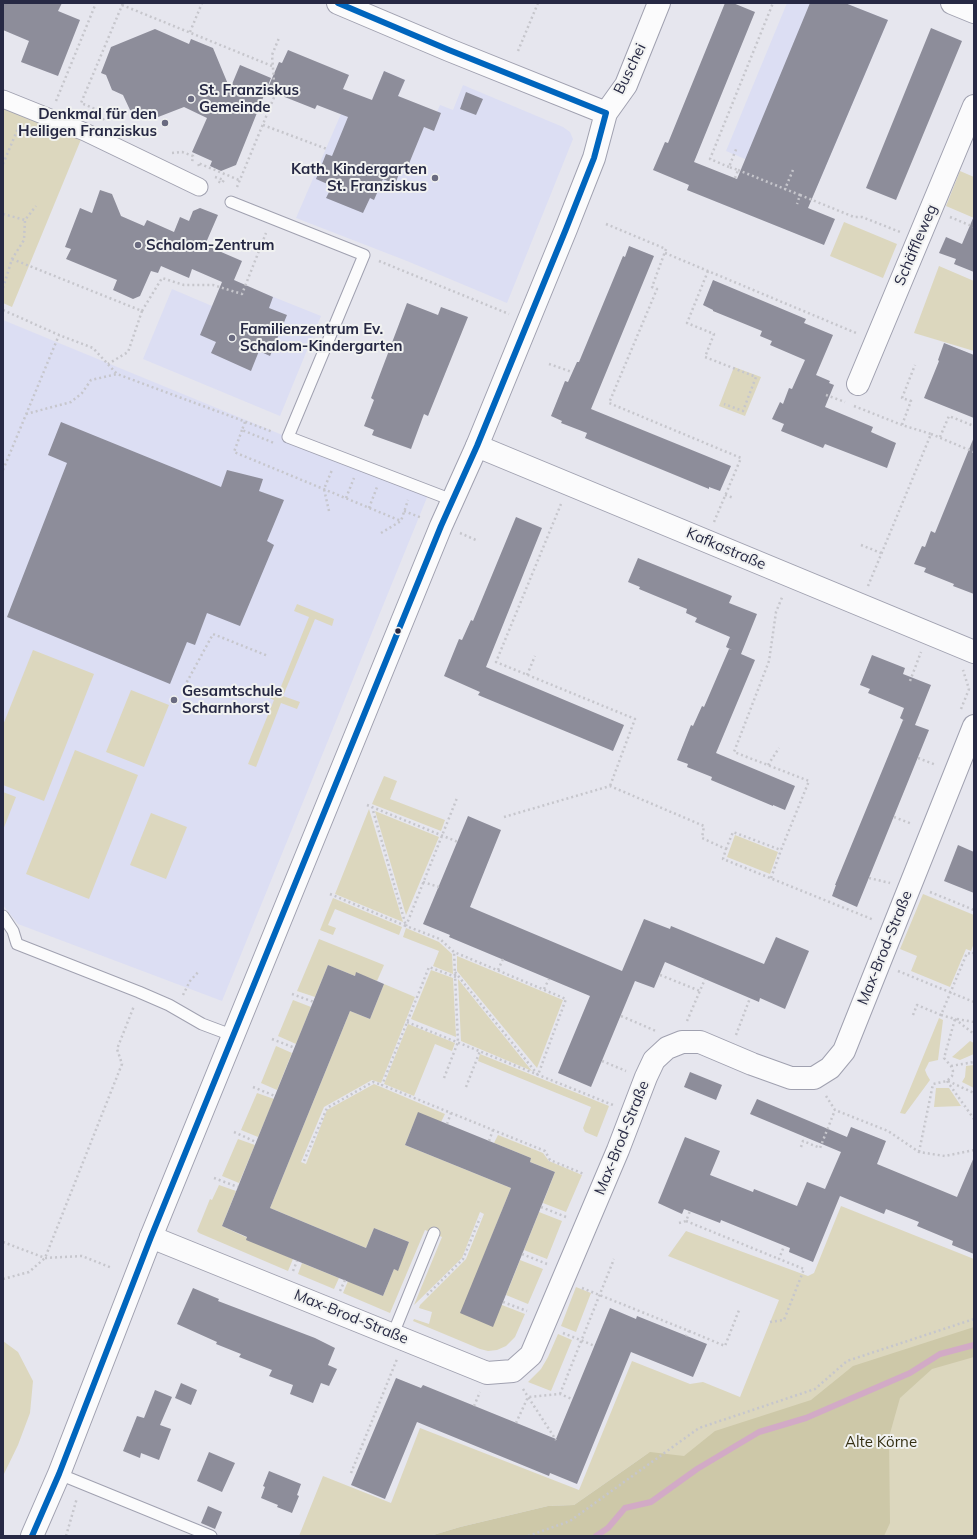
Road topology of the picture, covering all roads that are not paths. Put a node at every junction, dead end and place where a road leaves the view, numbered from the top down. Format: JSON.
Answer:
{"nodes":[{"id":1,"x":338,"y":3,"type":"edge"},
{"id":2,"x":659,"y":3,"type":"edge"},
{"id":3,"x":952,"y":3,"type":"edge"},
{"id":4,"x":974,"y":12,"type":"edge"},
{"id":5,"x":3,"y":100,"type":"edge"},
{"id":6,"x":974,"y":106,"type":"edge"},
{"id":7,"x":606,"y":113,"type":"junction"},
{"id":8,"x":200,"y":187,"type":"dead end"},
{"id":9,"x":231,"y":202,"type":"road end"},
{"id":10,"x":858,"y":384,"type":"dead end"},
{"id":11,"x":477,"y":446,"type":"junction"},
{"id":12,"x":452,"y":500,"type":"junction"},
{"id":13,"x":968,"y":659,"type":"edge"},
{"id":14,"x":974,"y":726,"type":"edge"},
{"id":15,"x":3,"y":916,"type":"edge"},
{"id":16,"x":234,"y":1036,"type":"junction"},
{"id":17,"x":434,"y":1233,"type":"dead end"},
{"id":18,"x":151,"y":1237,"type":"junction"},
{"id":19,"x":393,"y":1334,"type":"junction"},
{"id":20,"x":59,"y":1474,"type":"junction"},
{"id":21,"x":32,"y":1536,"type":"edge"},
{"id":22,"x":211,"y":1536,"type":"edge"}],
"edges":[{"from":1,"to":7,"type":"street"},
{"from":2,"to":7,"type":"street","name":"Buschei"},
{"from":3,"to":4,"type":"street"},
{"from":5,"to":8,"type":"street"},
{"from":6,"to":10,"type":"street","name":"Schäffleweg"},
{"from":7,"to":11,"type":"street","name":"Buschei"},
{"from":9,"to":12,"type":"lane"},
{"from":11,"to":12,"type":"street","name":"Buschei"},
{"from":11,"to":13,"type":"street","name":"Kafkastraße"},
{"from":12,"to":16,"type":"street","name":"Buschei"},
{"from":14,"to":19,"type":"street","name":"Max-Brod-Straße"},
{"from":15,"to":16,"type":"lane"},
{"from":16,"to":18,"type":"street","name":"Buschei"},
{"from":17,"to":19,"type":"lane"},
{"from":18,"to":19,"type":"street","name":"Max-Brod-Straße"},
{"from":18,"to":20,"type":"street","name":"Buschei"},
{"from":20,"to":21,"type":"street","name":"Buschei"},
{"from":20,"to":22,"type":"lane"}]}
